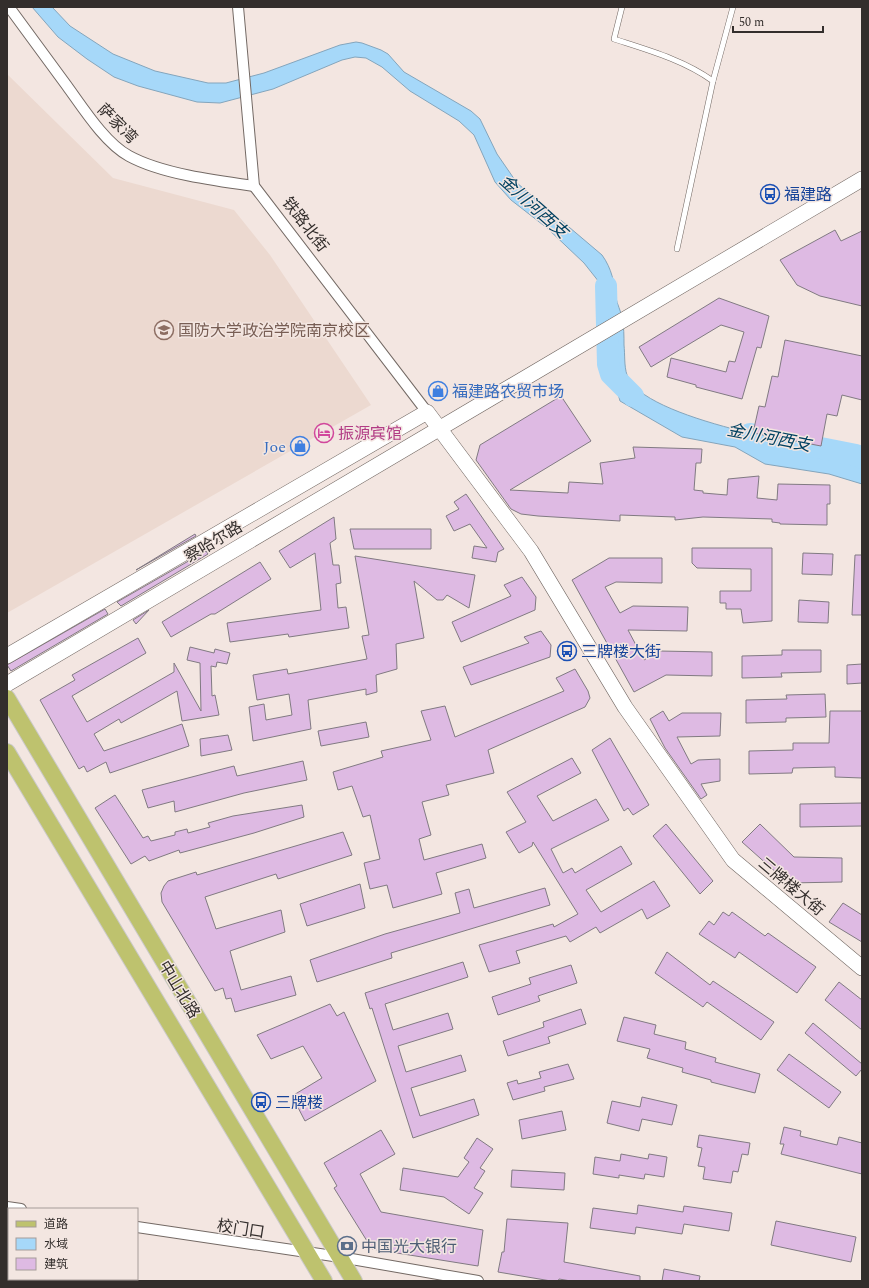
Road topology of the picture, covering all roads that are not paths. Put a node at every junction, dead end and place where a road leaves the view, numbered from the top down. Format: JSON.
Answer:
{"nodes":[{"id":1,"x":9,"y":7,"type":"edge"},
{"id":2,"x":238,"y":7,"type":"edge"},
{"id":3,"x":622,"y":7,"type":"edge"},
{"id":4,"x":733,"y":7,"type":"edge"},
{"id":5,"x":713,"y":81,"type":"junction"},
{"id":6,"x":862,"y":179,"type":"edge"},
{"id":7,"x":254,"y":186,"type":"junction"},
{"id":8,"x":678,"y":249,"type":"dead end"},
{"id":9,"x":427,"y":412,"type":"junction"},
{"id":10,"x":438,"y":428,"type":"junction"},
{"id":11,"x":7,"y":656,"type":"edge"},
{"id":12,"x":7,"y":684,"type":"edge"},
{"id":13,"x":7,"y":698,"type":"edge"},
{"id":14,"x":7,"y":752,"type":"edge"},
{"id":15,"x":862,"y":968,"type":"edge"},
{"id":16,"x":138,"y":1227,"type":"edge"},
{"id":17,"x":308,"y":1253,"type":"junction"},
{"id":18,"x":340,"y":1257,"type":"junction"},
{"id":19,"x":324,"y":1281,"type":"edge"},
{"id":20,"x":354,"y":1281,"type":"edge"},
{"id":21,"x":478,"y":1281,"type":"edge"}],
"edges":[{"from":1,"to":7,"type":"street","name":"萨家湾"},
{"from":2,"to":7,"type":"street"},
{"from":3,"to":5,"type":"lane"},
{"from":4,"to":5,"type":"lane"},
{"from":5,"to":8,"type":"lane"},
{"from":6,"to":10,"type":"main road"},
{"from":7,"to":9,"type":"street","name":"铁路北街"},
{"from":9,"to":10,"type":"main road","name":"铁路北街"},
{"from":9,"to":11,"type":"main road","name":"察哈尔路"},
{"from":10,"to":12,"type":"main road","name":"察哈尔路"},
{"from":10,"to":15,"type":"main road","name":"三牌楼大街"},
{"from":13,"to":18,"type":"main road","name":"中山北路"},
{"from":14,"to":17,"type":"main road","name":"中山北路"},
{"from":16,"to":17,"type":"street","name":"校门口"},
{"from":17,"to":18,"type":"street","name":"校门口"},
{"from":17,"to":19,"type":"main road","name":"中山北路"},
{"from":18,"to":20,"type":"main road","name":"中山北路"},
{"from":18,"to":21,"type":"street","name":"校门口"}]}
